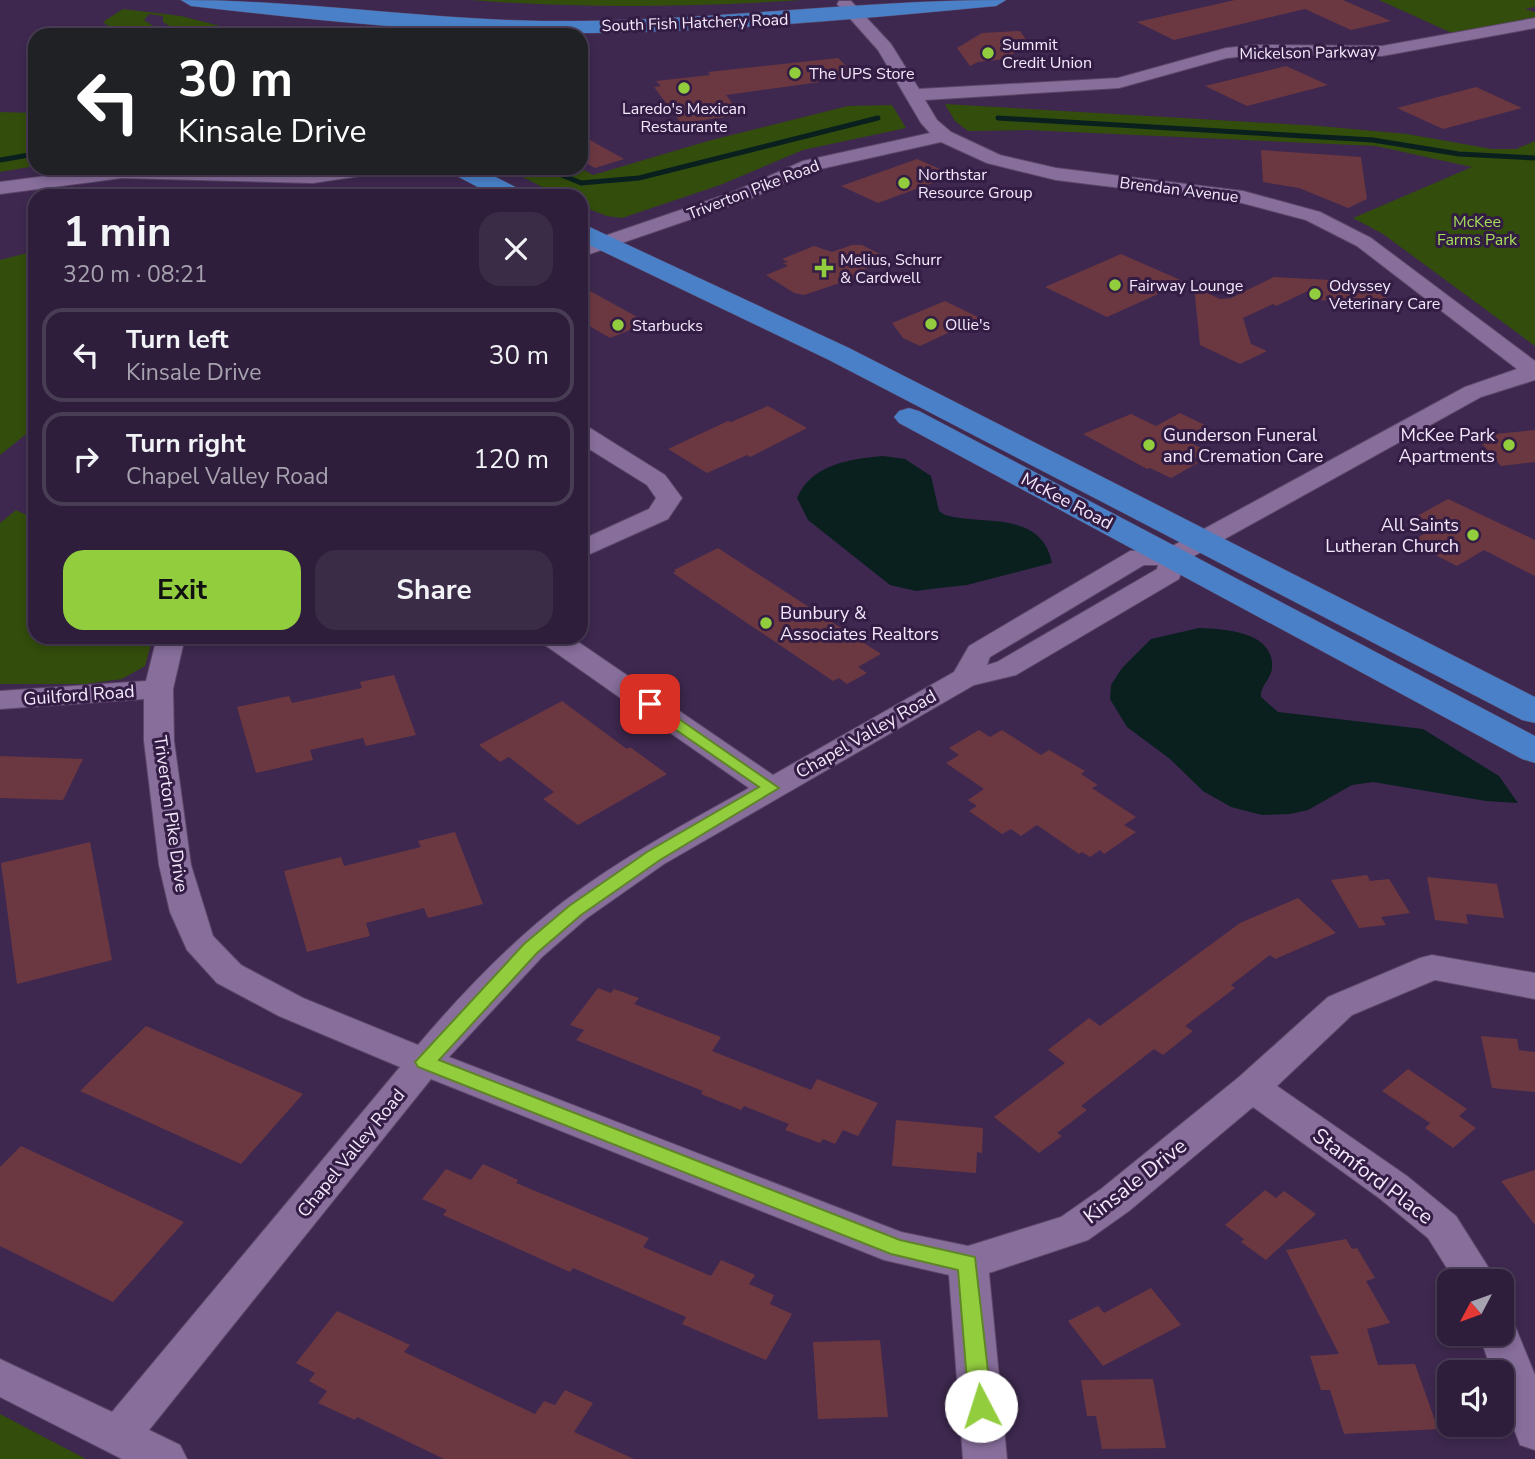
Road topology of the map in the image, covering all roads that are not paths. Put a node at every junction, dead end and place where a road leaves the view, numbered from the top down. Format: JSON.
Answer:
{"nodes":[{"id":1,"x":189,"y":0,"type":"edge"},
{"id":2,"x":885,"y":0,"type":"edge"},
{"id":3,"x":996,"y":0,"type":"edge"},
{"id":4,"x":316,"y":4,"type":"edge"},
{"id":5,"x":850,"y":9,"type":"junction"},
{"id":6,"x":392,"y":20,"type":"junction"},
{"id":7,"x":1535,"y":23,"type":"edge"},
{"id":8,"x":274,"y":28,"type":"edge"},
{"id":9,"x":286,"y":28,"type":"edge"},
{"id":10,"x":314,"y":28,"type":"edge"},
{"id":11,"x":352,"y":28,"type":"edge"},
{"id":12,"x":914,"y":94,"type":"junction"},
{"id":13,"x":944,"y":136,"type":"junction"},
{"id":14,"x":98,"y":175,"type":"edge"},
{"id":15,"x":236,"y":175,"type":"edge"},
{"id":16,"x":327,"y":175,"type":"edge"},
{"id":17,"x":473,"y":175,"type":"edge"},
{"id":18,"x":0,"y":188,"type":"edge"},
{"id":19,"x":500,"y":189,"type":"edge"},
{"id":20,"x":589,"y":241,"type":"edge"},
{"id":21,"x":1535,"y":373,"type":"edge"},
{"id":22,"x":588,"y":437,"type":"edge"},
{"id":23,"x":1204,"y":540,"type":"junction"},
{"id":24,"x":588,"y":547,"type":"edge"},
{"id":25,"x":1172,"y":557,"type":"junction"},
{"id":26,"x":170,"y":644,"type":"edge"},
{"id":27,"x":562,"y":644,"type":"edge"},
{"id":28,"x":158,"y":689,"type":"junction"},
{"id":29,"x":0,"y":700,"type":"edge"},
{"id":30,"x":1535,"y":712,"type":"edge"},
{"id":31,"x":1535,"y":751,"type":"edge"},
{"id":32,"x":771,"y":788,"type":"junction"},
{"id":33,"x":1535,"y":986,"type":"edge"},
{"id":34,"x":425,"y":1062,"type":"junction"},
{"id":35,"x":1252,"y":1087,"type":"junction"},
{"id":36,"x":968,"y":1263,"type":"junction"},
{"id":37,"x":1469,"y":1269,"type":"edge"},
{"id":38,"x":1503,"y":1346,"type":"edge"},
{"id":39,"x":0,"y":1377,"type":"edge"},
{"id":40,"x":1535,"y":1431,"type":"edge"},
{"id":41,"x":118,"y":1436,"type":"junction"},
{"id":42,"x":164,"y":1459,"type":"edge"},
{"id":43,"x":985,"y":1459,"type":"edge"}],
"edges":[{"from":1,"to":4,"type":"main road"},
{"from":1,"to":8,"type":"main road"},
{"from":2,"to":5,"type":"main road","name":"South Fish Hatchery Road"},
{"from":3,"to":5,"type":"main road","name":"South Fish Hatchery Road"},
{"from":4,"to":5,"type":"main road","name":"South Fish Hatchery Road"},
{"from":4,"to":6,"type":"main road","name":"South Fish Hatchery Road"},
{"from":4,"to":9,"type":"main road"},
{"from":4,"to":10,"type":"main road"},
{"from":5,"to":6,"type":"main road","name":"South Fish Hatchery Road"},
{"from":5,"to":12,"type":"street","name":"Brendan Avenue"},
{"from":6,"to":11,"type":"main road"},
{"from":7,"to":12,"type":"street","name":"Mickelson Parkway"},
{"from":12,"to":13,"type":"street","name":"Brendan Avenue"},
{"from":13,"to":20,"type":"street","name":"Triverton Pike Road"},
{"from":13,"to":21,"type":"street","name":"Brendan Avenue"},
{"from":14,"to":18,"type":"street"},
{"from":15,"to":16,"type":"street"},
{"from":17,"to":19,"type":"main road"},
{"from":20,"to":23,"type":"main road","name":"McKee Road"},
{"from":20,"to":25,"type":"main road","name":"McKee Road"},
{"from":21,"to":23,"type":"street","name":"Chapel Valley Road"},
{"from":22,"to":24,"type":"street"},
{"from":23,"to":25,"type":"street","name":"Chapel Valley Road"},
{"from":23,"to":30,"type":"main road","name":"McKee Road"},
{"from":25,"to":31,"type":"main road","name":"McKee Road"},
{"from":25,"to":32,"type":"street","name":"Chapel Valley Road"},
{"from":26,"to":28,"type":"street","name":"Triverton Pike Drive"},
{"from":27,"to":32,"type":"street"},
{"from":28,"to":29,"type":"street","name":"Guilford Road"},
{"from":28,"to":34,"type":"street","name":"Triverton Pike Drive"},
{"from":32,"to":34,"type":"street","name":"Chapel Valley Road"},
{"from":33,"to":35,"type":"street","name":"Kinsale Drive"},
{"from":34,"to":36,"type":"street","name":"Kinsale Drive"},
{"from":34,"to":41,"type":"street","name":"Chapel Valley Road"},
{"from":35,"to":36,"type":"street","name":"Kinsale Drive"},
{"from":35,"to":37,"type":"street","name":"Stamford Place"},
{"from":36,"to":43,"type":"street"},
{"from":38,"to":40,"type":"street"},
{"from":39,"to":41,"type":"street"},
{"from":41,"to":42,"type":"street"}]}
